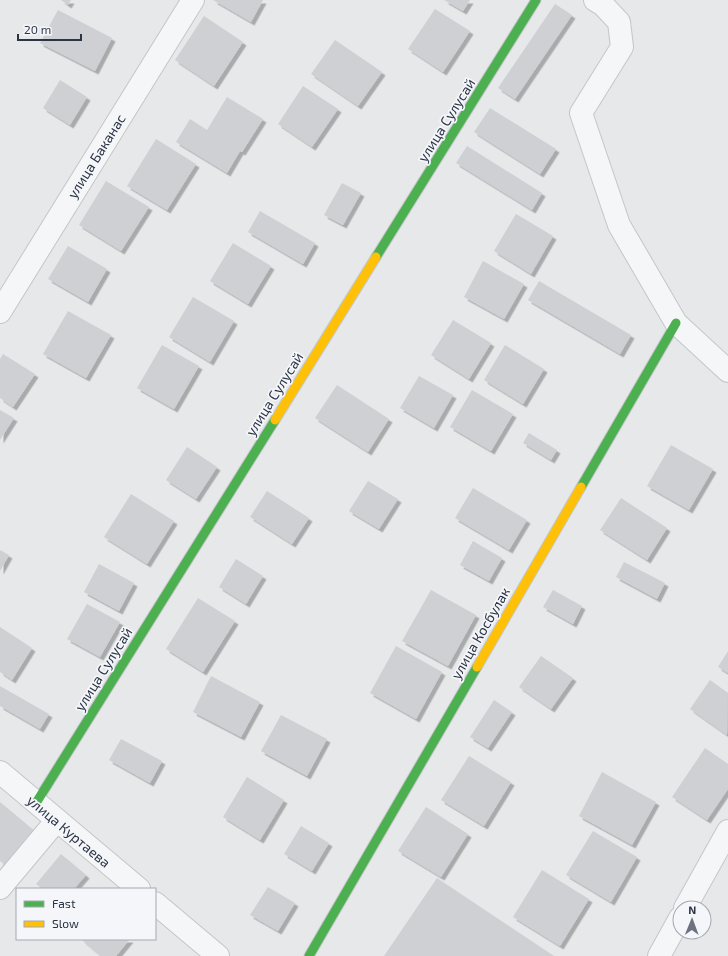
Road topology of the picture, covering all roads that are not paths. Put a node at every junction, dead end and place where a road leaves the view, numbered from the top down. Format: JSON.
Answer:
{"nodes":[{"id":1,"x":193,"y":0,"type":"edge"},
{"id":2,"x":536,"y":0,"type":"edge"},
{"id":3,"x":595,"y":0,"type":"edge"},
{"id":4,"x":0,"y":312,"type":"edge"},
{"id":5,"x":676,"y":323,"type":"junction"},
{"id":6,"x":728,"y":371,"type":"edge"},
{"id":7,"x":0,"y":772,"type":"edge"},
{"id":8,"x":36,"y":804,"type":"junction"},
{"id":9,"x":57,"y":820,"type":"junction"},
{"id":10,"x":728,"y":831,"type":"edge"},
{"id":11,"x":0,"y":888,"type":"edge"},
{"id":12,"x":138,"y":888,"type":"edge"},
{"id":13,"x":690,"y":900,"type":"edge"},
{"id":14,"x":156,"y":904,"type":"edge"},
{"id":15,"x":672,"y":934,"type":"edge"},
{"id":16,"x":662,"y":955,"type":"edge"},
{"id":17,"x":218,"y":956,"type":"edge"},
{"id":18,"x":309,"y":956,"type":"edge"}],
"edges":[{"from":1,"to":4,"type":"street","name":"улица Баканас"},
{"from":2,"to":8,"type":"street","name":"улица Сулусай"},
{"from":3,"to":5,"type":"street"},
{"from":5,"to":6,"type":"street"},
{"from":5,"to":18,"type":"street","name":"улица Косбулак"},
{"from":7,"to":8,"type":"street","name":"улица Куртаева"},
{"from":8,"to":9,"type":"street","name":"улица Куртаева"},
{"from":9,"to":11,"type":"street"},
{"from":9,"to":12,"type":"street","name":"улица Куртаева"},
{"from":10,"to":13,"type":"street"},
{"from":14,"to":17,"type":"street"},
{"from":15,"to":16,"type":"street"}]}
